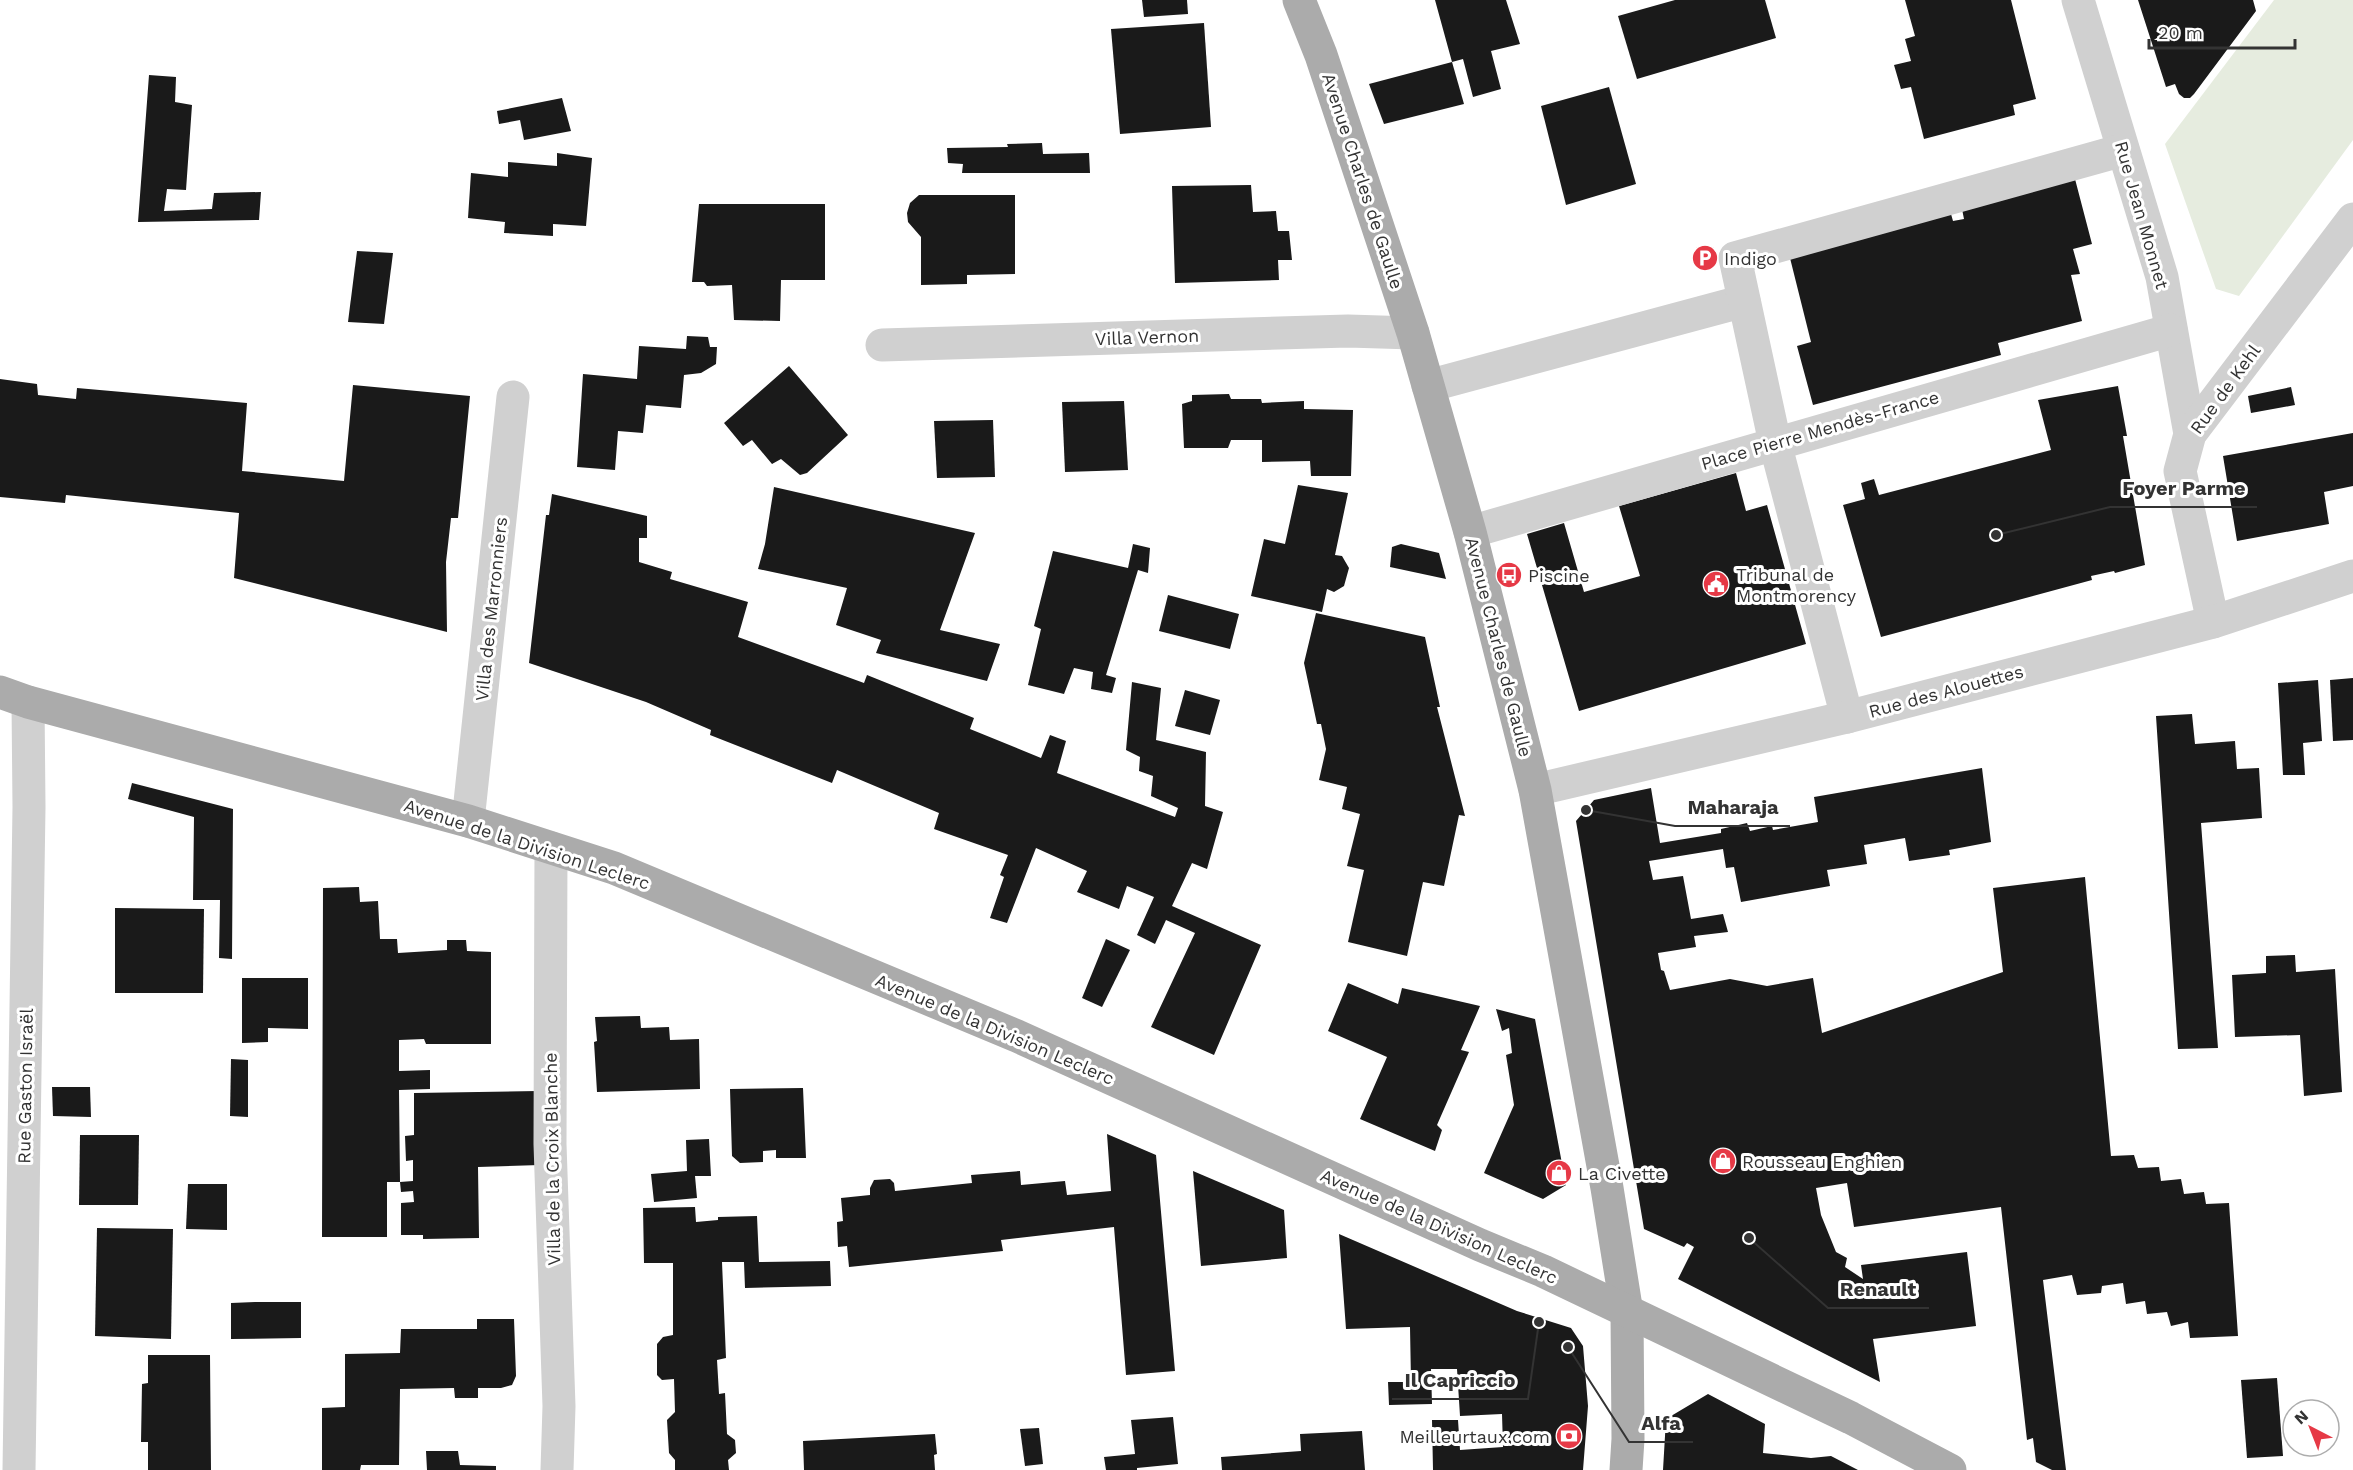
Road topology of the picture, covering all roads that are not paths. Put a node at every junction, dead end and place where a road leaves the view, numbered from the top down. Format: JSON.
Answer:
{"nodes":[{"id":1,"x":1299,"y":0,"type":"edge"},
{"id":2,"x":2078,"y":0,"type":"edge"},
{"id":3,"x":2123,"y":150,"type":"junction"},
{"id":4,"x":2353,"y":219,"type":"edge"},
{"id":5,"x":1744,"y":301,"type":"junction"},
{"id":6,"x":2171,"y":330,"type":"junction"},
{"id":7,"x":1413,"y":333,"type":"junction"},
{"id":8,"x":882,"y":345,"type":"dead end"},
{"id":9,"x":1428,"y":386,"type":"junction"},
{"id":10,"x":513,"y":397,"type":"dead end"},
{"id":11,"x":2190,"y":434,"type":"junction"},
{"id":12,"x":1775,"y":443,"type":"junction"},
{"id":13,"x":1470,"y":532,"type":"junction"},
{"id":14,"x":2353,"y":576,"type":"edge"},
{"id":15,"x":2213,"y":622,"type":"junction"},
{"id":16,"x":14,"y":697,"type":"edge"},
{"id":17,"x":1847,"y":717,"type":"junction"},
{"id":18,"x":1536,"y":790,"type":"junction"},
{"id":19,"x":468,"y":821,"type":"junction"},
{"id":20,"x":551,"y":848,"type":"junction"},
{"id":21,"x":1627,"y":1313,"type":"junction"},
{"id":22,"x":10,"y":1407,"type":"edge"},
{"id":23,"x":19,"y":1470,"type":"edge"},
{"id":24,"x":557,"y":1470,"type":"edge"},
{"id":25,"x":1626,"y":1470,"type":"edge"},
{"id":26,"x":1950,"y":1470,"type":"edge"}],
"edges":[{"from":1,"to":7,"type":"main road","name":"Avenue Charles de Gaulle"},
{"from":2,"to":3,"type":"street","name":"Rue Jean Monnet"},
{"from":3,"to":5,"type":"street"},
{"from":3,"to":6,"type":"street","name":"Rue Jean Monnet"},
{"from":4,"to":11,"type":"street","name":"Rue de Kehl"},
{"from":5,"to":9,"type":"street"},
{"from":5,"to":12,"type":"street"},
{"from":6,"to":11,"type":"street","name":"Rue Jean Monnet"},
{"from":6,"to":12,"type":"street","name":"Place Pierre Mendès-France"},
{"from":7,"to":8,"type":"street","name":"Villa Vernon"},
{"from":7,"to":9,"type":"main road","name":"Avenue Charles de Gaulle"},
{"from":9,"to":13,"type":"main road","name":"Avenue Charles de Gaulle"},
{"from":10,"to":19,"type":"street","name":"Villa des Marronniers"},
{"from":11,"to":15,"type":"street","name":"Rue de Kehl"},
{"from":12,"to":13,"type":"street","name":"Place Pierre Mendès-France"},
{"from":12,"to":17,"type":"street"},
{"from":13,"to":18,"type":"main road","name":"Avenue Charles de Gaulle"},
{"from":14,"to":15,"type":"street","name":"Rue des Alouettes"},
{"from":15,"to":17,"type":"street","name":"Rue des Alouettes"},
{"from":16,"to":19,"type":"main road","name":"Avenue de la Division Leclerc"},
{"from":16,"to":22,"type":"street","name":"Rue Gaston Israël"},
{"from":17,"to":18,"type":"street","name":"Rue des Alouettes"},
{"from":18,"to":21,"type":"main road","name":"Avenue Charles de Gaulle"},
{"from":19,"to":20,"type":"main road","name":"Avenue de la Division Leclerc"},
{"from":20,"to":21,"type":"main road","name":"Avenue de la Division Leclerc"},
{"from":20,"to":24,"type":"street","name":"Villa de la Croix Blanche"},
{"from":21,"to":25,"type":"main road","name":"Avenue Charles de Gaulle"},
{"from":21,"to":26,"type":"main road","name":"Avenue de la Division Leclerc"},
{"from":22,"to":23,"type":"street","name":"Rue Gaston Israël"}]}
